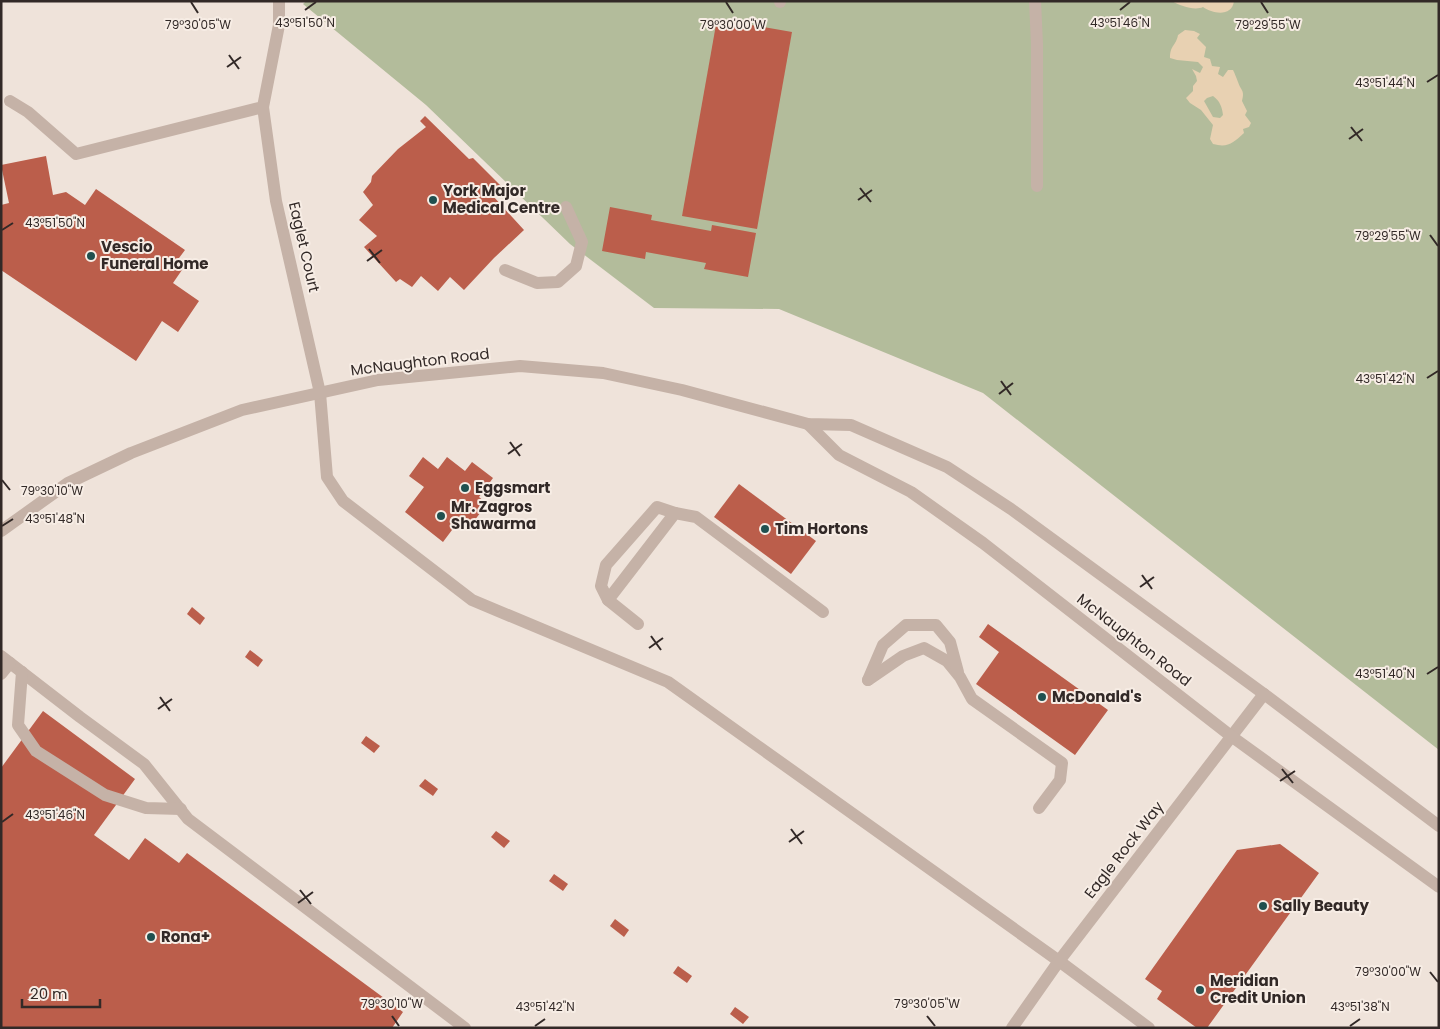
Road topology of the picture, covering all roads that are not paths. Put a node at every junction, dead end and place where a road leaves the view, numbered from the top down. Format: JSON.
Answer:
{"nodes":[{"id":1,"x":279,"y":1,"type":"edge"},
{"id":2,"x":1035,"y":1,"type":"edge"},
{"id":3,"x":10,"y":101,"type":"dead end"},
{"id":4,"x":263,"y":107,"type":"junction"},
{"id":5,"x":1037,"y":186,"type":"dead end"},
{"id":6,"x":566,"y":206,"type":"dead end"},
{"id":7,"x":505,"y":270,"type":"dead end"},
{"id":8,"x":320,"y":393,"type":"junction"},
{"id":9,"x":808,"y":424,"type":"junction"},
{"id":10,"x":675,"y":513,"type":"junction"},
{"id":11,"x":1,"y":531,"type":"edge"},
{"id":12,"x":608,"y":600,"type":"junction"},
{"id":13,"x":823,"y":612,"type":"dead end"},
{"id":14,"x":638,"y":624,"type":"dead end"},
{"id":15,"x":6,"y":659,"type":"edge"},
{"id":16,"x":22,"y":672,"type":"junction"},
{"id":17,"x":1,"y":674,"type":"edge"},
{"id":18,"x":960,"y":677,"type":"junction"},
{"id":19,"x":1264,"y":694,"type":"junction"},
{"id":20,"x":1231,"y":736,"type":"junction"},
{"id":21,"x":1039,"y":808,"type":"dead end"},
{"id":22,"x":181,"y":809,"type":"junction"},
{"id":23,"x":1439,"y":826,"type":"edge"},
{"id":24,"x":1439,"y":887,"type":"edge"},
{"id":25,"x":1059,"y":961,"type":"junction"},
{"id":26,"x":465,"y":1028,"type":"edge"},
{"id":27,"x":1012,"y":1028,"type":"edge"},
{"id":28,"x":1148,"y":1028,"type":"edge"}],
"edges":[{"from":1,"to":4,"type":"street","name":"Eaglet Court"},
{"from":2,"to":5,"type":"street"},
{"from":3,"to":4,"type":"street"},
{"from":4,"to":8,"type":"street","name":"Eaglet Court"},
{"from":6,"to":7,"type":"street"},
{"from":8,"to":9,"type":"street","name":"McNaughton Road"},
{"from":8,"to":11,"type":"street","name":"McNaughton Road"},
{"from":8,"to":25,"type":"street","name":"Eaglet Court"},
{"from":9,"to":19,"type":"street","name":"McNaughton Road"},
{"from":9,"to":20,"type":"street","name":"McNaughton Road"},
{"from":10,"to":12,"type":"street"},
{"from":10,"to":12,"type":"street"},
{"from":10,"to":13,"type":"street"},
{"from":12,"to":14,"type":"street"},
{"from":15,"to":16,"type":"street"},
{"from":15,"to":17,"type":"street"},
{"from":16,"to":22,"type":"street"},
{"from":16,"to":22,"type":"street"},
{"from":18,"to":18,"type":"street"},
{"from":18,"to":21,"type":"street"},
{"from":19,"to":20,"type":"street","name":"Eagle Rock Way"},
{"from":19,"to":23,"type":"street","name":"McNaughton Road"},
{"from":20,"to":24,"type":"street","name":"McNaughton Road"},
{"from":20,"to":25,"type":"street","name":"Eagle Rock Way"},
{"from":22,"to":26,"type":"street"},
{"from":25,"to":27,"type":"street","name":"Eagle Rock Way"},
{"from":25,"to":28,"type":"street","name":"Eaglet Court"}]}
